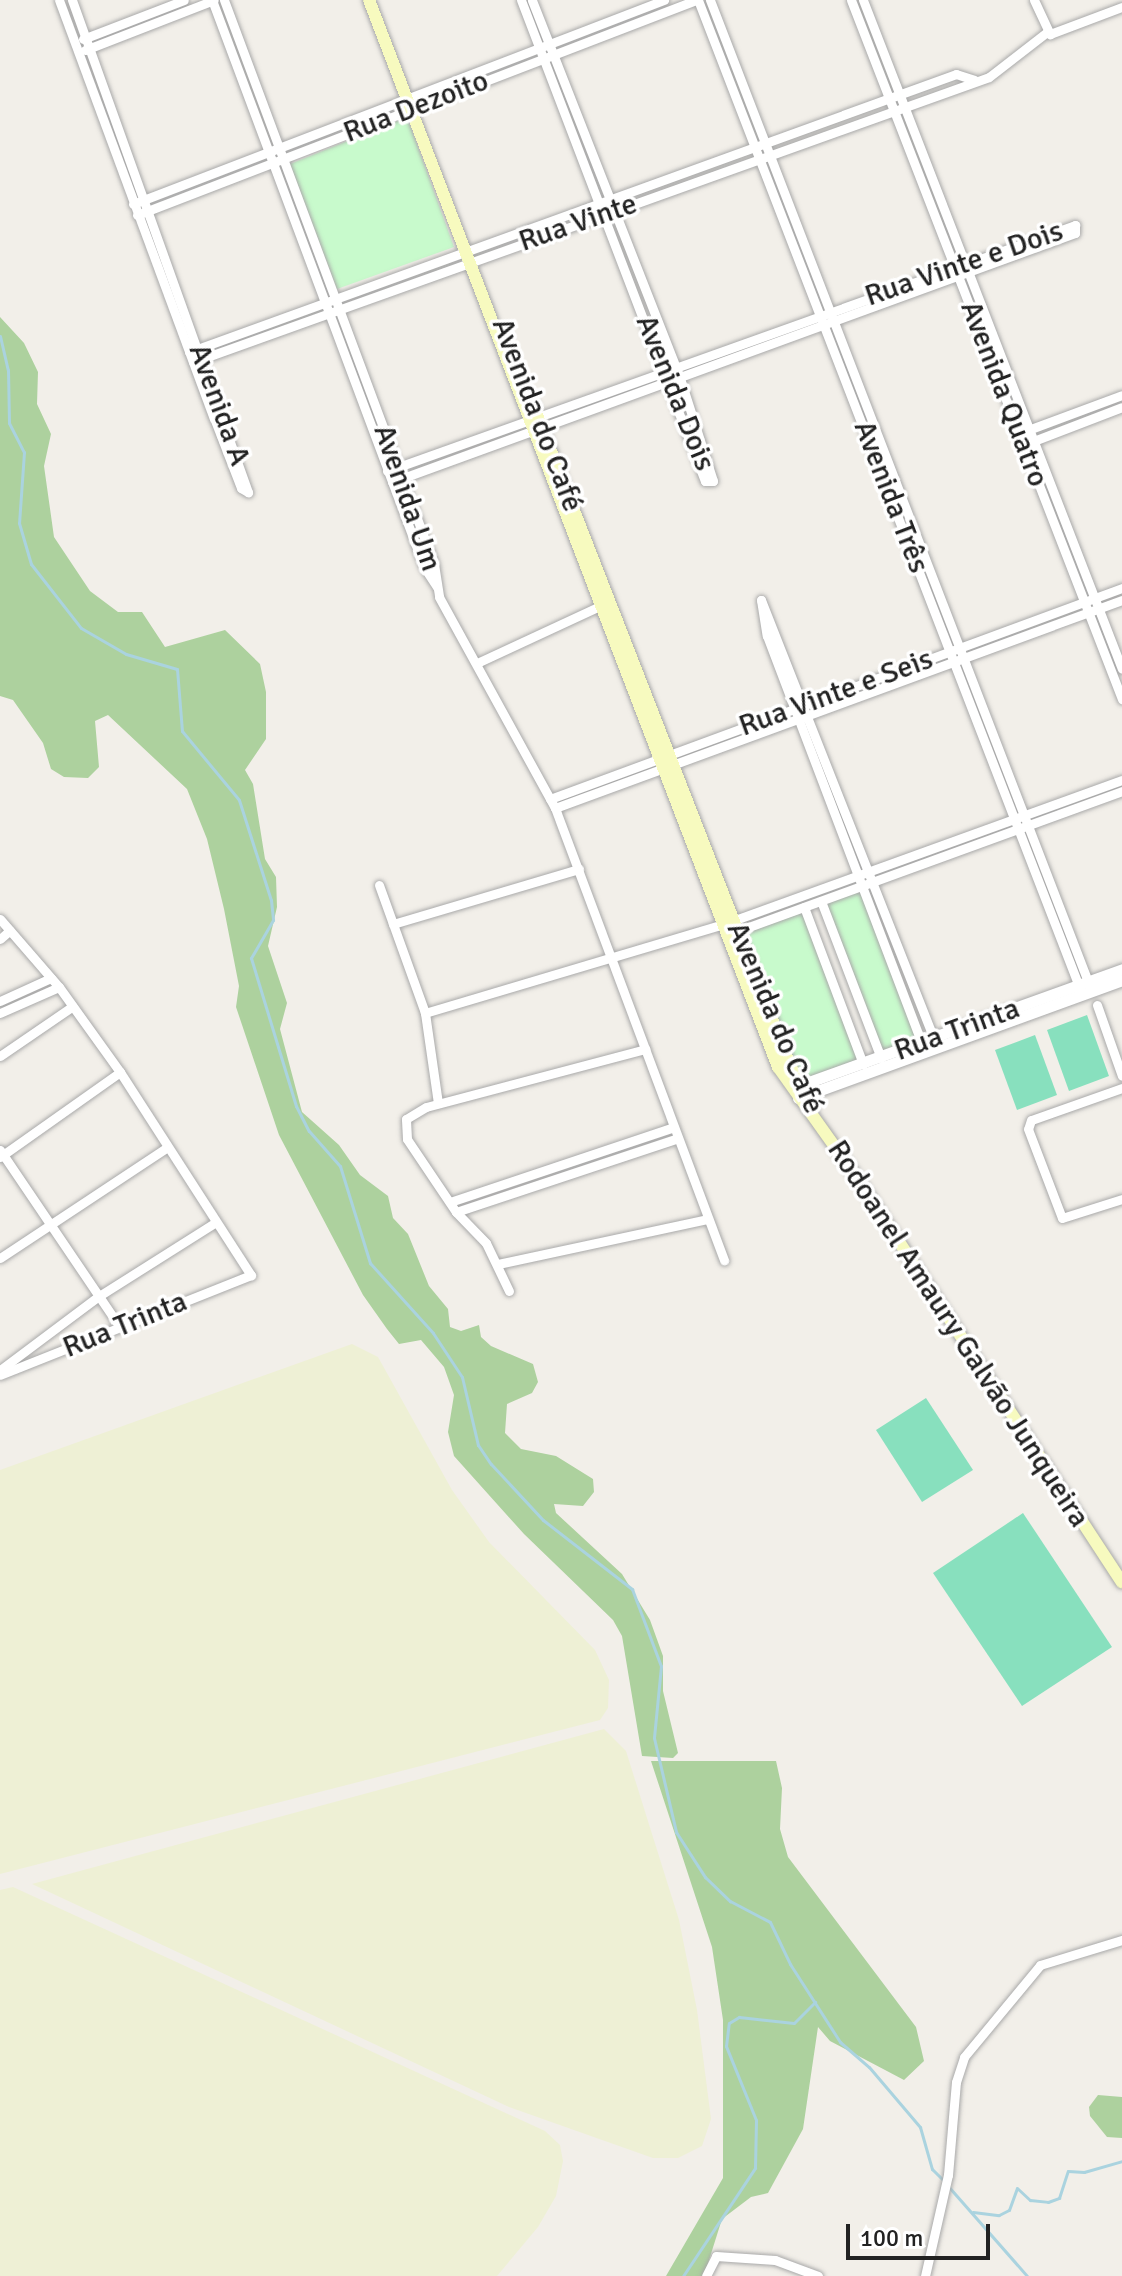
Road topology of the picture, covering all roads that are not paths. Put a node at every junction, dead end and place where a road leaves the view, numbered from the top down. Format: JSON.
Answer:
{"nodes":[{"id":1,"x":59,"y":0,"type":"edge"},
{"id":2,"x":72,"y":0,"type":"edge"},
{"id":3,"x":184,"y":0,"type":"edge"},
{"id":4,"x":213,"y":0,"type":"edge"},
{"id":5,"x":224,"y":0,"type":"edge"},
{"id":6,"x":369,"y":0,"type":"edge"},
{"id":7,"x":378,"y":0,"type":"edge"},
{"id":8,"x":521,"y":0,"type":"edge"},
{"id":9,"x":532,"y":0,"type":"edge"},
{"id":10,"x":664,"y":0,"type":"edge"},
{"id":11,"x":697,"y":0,"type":"edge"},
{"id":12,"x":710,"y":0,"type":"edge"},
{"id":13,"x":851,"y":0,"type":"edge"},
{"id":14,"x":863,"y":0,"type":"edge"},
{"id":15,"x":1034,"y":0,"type":"edge"},
{"id":16,"x":1122,"y":7,"type":"edge"},
{"id":17,"x":1049,"y":33,"type":"junction"},
{"id":18,"x":86,"y":38,"type":"junction"},
{"id":19,"x":74,"y":43,"type":"junction"},
{"id":20,"x":549,"y":45,"type":"junction"},
{"id":21,"x":90,"y":49,"type":"junction"},
{"id":22,"x":538,"y":49,"type":"junction"},
{"id":23,"x":78,"y":53,"type":"junction"},
{"id":24,"x":547,"y":58,"type":"junction"},
{"id":25,"x":968,"y":82,"type":"junction"},
{"id":26,"x":894,"y":96,"type":"junction"},
{"id":27,"x":413,"y":102,"type":"junction"},
{"id":28,"x":904,"y":105,"type":"junction"},
{"id":29,"x":893,"y":109,"type":"junction"},
{"id":30,"x":767,"y":143,"type":"junction"},
{"id":31,"x":755,"y":147,"type":"junction"},
{"id":32,"x":278,"y":148,"type":"junction"},
{"id":33,"x":268,"y":152,"type":"junction"},
{"id":34,"x":771,"y":154,"type":"junction"},
{"id":35,"x":759,"y":158,"type":"junction"},
{"id":36,"x":283,"y":159,"type":"junction"},
{"id":37,"x":272,"y":164,"type":"junction"},
{"id":38,"x":144,"y":200,"type":"junction"},
{"id":39,"x":611,"y":201,"type":"junction"},
{"id":40,"x":133,"y":204,"type":"junction"},
{"id":41,"x":602,"y":210,"type":"junction"},
{"id":42,"x":148,"y":211,"type":"junction"},
{"id":43,"x":616,"y":211,"type":"junction"},
{"id":44,"x":137,"y":215,"type":"junction"},
{"id":45,"x":471,"y":254,"type":"junction"},
{"id":46,"x":967,"y":267,"type":"junction"},
{"id":47,"x":956,"y":271,"type":"junction"},
{"id":48,"x":335,"y":298,"type":"junction"},
{"id":49,"x":324,"y":302,"type":"junction"},
{"id":50,"x":339,"y":309,"type":"junction"},
{"id":51,"x":328,"y":313,"type":"junction"},
{"id":52,"x":833,"y":316,"type":"junction"},
{"id":53,"x":821,"y":320,"type":"junction"},
{"id":54,"x":193,"y":350,"type":"junction"},
{"id":55,"x":198,"y":361,"type":"junction"},
{"id":56,"x":676,"y":368,"type":"junction"},
{"id":57,"x":665,"y":371,"type":"junction"},
{"id":58,"x":680,"y":378,"type":"junction"},
{"id":59,"x":668,"y":382,"type":"junction"},
{"id":60,"x":1122,"y":395,"type":"edge"},
{"id":61,"x":1122,"y":407,"type":"edge"},
{"id":62,"x":535,"y":422,"type":"junction"},
{"id":63,"x":1025,"y":431,"type":"junction"},
{"id":64,"x":1029,"y":442,"type":"junction"},
{"id":65,"x":392,"y":469,"type":"junction"},
{"id":66,"x":397,"y":480,"type":"junction"},
{"id":67,"x":1122,"y":588,"type":"edge"},
{"id":68,"x":1095,"y":598,"type":"junction"},
{"id":69,"x":1122,"y":600,"type":"edge"},
{"id":70,"x":604,"y":604,"type":"junction"},
{"id":71,"x":1091,"y":607,"type":"junction"},
{"id":72,"x":964,"y":652,"type":"junction"},
{"id":73,"x":953,"y":656,"type":"junction"},
{"id":74,"x":477,"y":663,"type":"junction"},
{"id":75,"x":1122,"y":669,"type":"edge"},
{"id":76,"x":1122,"y":699,"type":"edge"},
{"id":77,"x":806,"y":705,"type":"junction"},
{"id":78,"x":795,"y":709,"type":"junction"},
{"id":79,"x":810,"y":716,"type":"junction"},
{"id":80,"x":799,"y":720,"type":"junction"},
{"id":81,"x":667,"y":760,"type":"junction"},
{"id":82,"x":1122,"y":780,"type":"edge"},
{"id":83,"x":1122,"y":791,"type":"edge"},
{"id":84,"x":550,"y":799,"type":"junction"},
{"id":85,"x":555,"y":808,"type":"junction"},
{"id":86,"x":1028,"y":820,"type":"junction"},
{"id":87,"x":1017,"y":824,"type":"junction"},
{"id":88,"x":579,"y":869,"type":"junction"},
{"id":89,"x":858,"y":876,"type":"junction"},
{"id":90,"x":872,"y":878,"type":"junction"},
{"id":91,"x":379,"y":885,"type":"dead end"},
{"id":92,"x":862,"y":887,"type":"junction"},
{"id":93,"x":821,"y":901,"type":"junction"},
{"id":94,"x":804,"y":907,"type":"junction"},
{"id":95,"x":0,"y":919,"type":"edge"},
{"id":96,"x":393,"y":924,"type":"junction"},
{"id":97,"x":731,"y":927,"type":"junction"},
{"id":98,"x":10,"y":930,"type":"junction"},
{"id":99,"x":0,"y":939,"type":"edge"},
{"id":100,"x":612,"y":958,"type":"junction"},
{"id":101,"x":1122,"y":969,"type":"edge"},
{"id":102,"x":51,"y":978,"type":"junction"},
{"id":103,"x":1122,"y":980,"type":"edge"},
{"id":104,"x":59,"y":987,"type":"junction"},
{"id":105,"x":1085,"y":988,"type":"junction"},
{"id":106,"x":0,"y":1001,"type":"edge"},
{"id":107,"x":1097,"y":1005,"type":"dead end"},
{"id":108,"x":73,"y":1006,"type":"junction"},
{"id":109,"x":0,"y":1013,"type":"edge"},
{"id":110,"x":425,"y":1013,"type":"junction"},
{"id":111,"x":935,"y":1043,"type":"junction"},
{"id":112,"x":923,"y":1048,"type":"junction"},
{"id":113,"x":645,"y":1049,"type":"junction"},
{"id":114,"x":0,"y":1056,"type":"edge"},
{"id":115,"x":881,"y":1058,"type":"junction"},
{"id":116,"x":863,"y":1064,"type":"junction"},
{"id":117,"x":120,"y":1072,"type":"junction"},
{"id":118,"x":1122,"y":1076,"type":"edge"},
{"id":119,"x":1122,"y":1088,"type":"edge"},
{"id":120,"x":798,"y":1092,"type":"junction"},
{"id":121,"x":438,"y":1103,"type":"junction"},
{"id":122,"x":820,"y":1126,"type":"joint"},
{"id":123,"x":674,"y":1127,"type":"junction"},
{"id":124,"x":678,"y":1138,"type":"junction"},
{"id":125,"x":168,"y":1147,"type":"junction"},
{"id":126,"x":1,"y":1154,"type":"edge"},
{"id":127,"x":1122,"y":1199,"type":"edge"},
{"id":128,"x":450,"y":1202,"type":"junction"},
{"id":129,"x":456,"y":1212,"type":"junction"},
{"id":130,"x":708,"y":1219,"type":"junction"},
{"id":131,"x":216,"y":1222,"type":"junction"},
{"id":132,"x":51,"y":1225,"type":"junction"},
{"id":133,"x":0,"y":1258,"type":"edge"},
{"id":134,"x":724,"y":1260,"type":"dead end"},
{"id":135,"x":498,"y":1264,"type":"junction"},
{"id":136,"x":509,"y":1291,"type":"dead end"},
{"id":137,"x":99,"y":1296,"type":"junction"},
{"id":138,"x":120,"y":1327,"type":"junction"},
{"id":139,"x":0,"y":1372,"type":"edge"},
{"id":140,"x":1122,"y":1582,"type":"edge"},
{"id":141,"x":1122,"y":1940,"type":"edge"},
{"id":142,"x":706,"y":2276,"type":"edge"},
{"id":143,"x":818,"y":2276,"type":"edge"},
{"id":144,"x":925,"y":2276,"type":"edge"}],
"edges":[{"from":1,"to":19,"type":"street","name":"Avenida A"},
{"from":2,"to":18,"type":"street","name":"Avenida A"},
{"from":3,"to":18,"type":"street"},
{"from":4,"to":21,"type":"street"},
{"from":4,"to":33,"type":"street","name":"Avenida Um"},
{"from":5,"to":32,"type":"street","name":"Avenida Um"},
{"from":6,"to":27,"type":"main road","name":"Avenida do Café"},
{"from":7,"to":27,"type":"main road","name":"Avenida do Café"},
{"from":8,"to":22,"type":"street","name":"Avenida Dois"},
{"from":9,"to":20,"type":"street","name":"Avenida Dois"},
{"from":10,"to":20,"type":"street","name":"Rua Dezoito"},
{"from":11,"to":24,"type":"street","name":"Rua Dezoito"},
{"from":11,"to":31,"type":"street","name":"Avenida Três"},
{"from":12,"to":30,"type":"street","name":"Avenida Três"},
{"from":13,"to":26,"type":"street","name":"Avenida Quatro"},
{"from":14,"to":26,"type":"street","name":"Avenida Quatro"},
{"from":15,"to":17,"type":"street"},
{"from":16,"to":17,"type":"street"},
{"from":17,"to":25,"type":"street","name":"Rua Vinte"},
{"from":18,"to":19,"type":"street"},
{"from":18,"to":21,"type":"street","name":"Avenida A"},
{"from":19,"to":23,"type":"street","name":"Avenida A"},
{"from":20,"to":22,"type":"street","name":"Rua Dezoito"},
{"from":20,"to":24,"type":"street","name":"Avenida Dois"},
{"from":21,"to":23,"type":"street"},
{"from":21,"to":38,"type":"street","name":"Avenida A"},
{"from":22,"to":24,"type":"street","name":"Avenida Dois"},
{"from":22,"to":27,"type":"street","name":"Rua Dezoito"},
{"from":23,"to":40,"type":"street","name":"Avenida A"},
{"from":24,"to":27,"type":"street","name":"Rua Dezoito"},
{"from":24,"to":39,"type":"street","name":"Avenida Dois"},
{"from":24,"to":41,"type":"street","name":"Avenida Dois"},
{"from":25,"to":26,"type":"street","name":"Rua Vinte"},
{"from":25,"to":28,"type":"street","name":"Rua Vinte"},
{"from":26,"to":28,"type":"street","name":"Avenida Quatro"},
{"from":26,"to":29,"type":"street","name":"Avenida Quatro"},
{"from":26,"to":30,"type":"street","name":"Rua Vinte"},
{"from":27,"to":32,"type":"street","name":"Rua Dezoito"},
{"from":27,"to":36,"type":"street","name":"Rua Dezoito"},
{"from":27,"to":45,"type":"main road","name":"Avenida do Café"},
{"from":28,"to":29,"type":"street","name":"Rua Vinte"},
{"from":28,"to":46,"type":"street","name":"Avenida Quatro"},
{"from":29,"to":34,"type":"street","name":"Rua Vinte"},
{"from":29,"to":47,"type":"street","name":"Avenida Quatro"},
{"from":30,"to":31,"type":"street","name":"Rua Vinte"},
{"from":30,"to":34,"type":"street","name":"Avenida Três"},
{"from":31,"to":35,"type":"street","name":"Avenida Três"},
{"from":31,"to":39,"type":"street","name":"Rua Vinte"},
{"from":32,"to":33,"type":"street","name":"Rua Dezoito"},
{"from":32,"to":36,"type":"street","name":"Avenida Um"},
{"from":33,"to":37,"type":"street","name":"Avenida Um"},
{"from":33,"to":38,"type":"street","name":"Rua Dezoito"},
{"from":34,"to":35,"type":"street","name":"Rua Vinte"},
{"from":34,"to":52,"type":"street","name":"Avenida Três"},
{"from":35,"to":43,"type":"street","name":"Rua Vinte"},
{"from":35,"to":53,"type":"street","name":"Avenida Três"},
{"from":36,"to":37,"type":"street","name":"Rua Dezoito"},
{"from":36,"to":48,"type":"street","name":"Avenida Um"},
{"from":37,"to":42,"type":"street","name":"Rua Dezoito"},
{"from":37,"to":49,"type":"street","name":"Avenida Um"},
{"from":38,"to":40,"type":"street","name":"Rua Dezoito"},
{"from":38,"to":42,"type":"street","name":"Avenida A"},
{"from":39,"to":41,"type":"street","name":"Rua Vinte"},
{"from":39,"to":43,"type":"street","name":"Avenida Dois"},
{"from":40,"to":44,"type":"street","name":"Avenida A"},
{"from":41,"to":43,"type":"street","name":"Rua Vinte"},
{"from":41,"to":45,"type":"street","name":"Rua Vinte"},
{"from":41,"to":57,"type":"street","name":"Avenida Dois"},
{"from":42,"to":44,"type":"street","name":"Rua Dezoito"},
{"from":42,"to":54,"type":"street","name":"Avenida A"},
{"from":43,"to":56,"type":"street","name":"Avenida Dois"},
{"from":44,"to":54,"type":"street","name":"Avenida A"},
{"from":45,"to":48,"type":"street","name":"Rua Vinte"},
{"from":45,"to":50,"type":"street","name":"Rua Vinte"},
{"from":45,"to":62,"type":"main road","name":"Avenida do Café"},
{"from":46,"to":46,"type":"street","name":"Rua Vinte e Dois"},
{"from":46,"to":47,"type":"street","name":"Rua Vinte e Dois"},
{"from":46,"to":63,"type":"street","name":"Avenida Quatro"},
{"from":47,"to":52,"type":"street","name":"Rua Vinte e Dois"},
{"from":47,"to":63,"type":"street","name":"Avenida Quatro"},
{"from":48,"to":49,"type":"street","name":"Rua Vinte"},
{"from":48,"to":50,"type":"street","name":"Avenida Um"},
{"from":49,"to":51,"type":"street","name":"Avenida Um"},
{"from":49,"to":54,"type":"street","name":"Rua Vinte"},
{"from":50,"to":51,"type":"street","name":"Rua Vinte"},
{"from":50,"to":65,"type":"street","name":"Avenida Um"},
{"from":51,"to":55,"type":"street","name":"Rua Vinte"},
{"from":51,"to":65,"type":"street","name":"Avenida Um"},
{"from":52,"to":53,"type":"street","name":"Rua Vinte e Dois"},
{"from":52,"to":72,"type":"street","name":"Avenida Três"},
{"from":53,"to":56,"type":"street","name":"Rua Vinte e Dois"},
{"from":53,"to":58,"type":"street","name":"Rua Vinte e Dois"},
{"from":53,"to":73,"type":"street","name":"Avenida Três"},
{"from":54,"to":55,"type":"street","name":"Avenida A"},
{"from":55,"to":55,"type":"street","name":"Avenida A"},
{"from":56,"to":57,"type":"street","name":"Rua Vinte e Dois"},
{"from":56,"to":58,"type":"street","name":"Avenida Dois"},
{"from":57,"to":59,"type":"street","name":"Avenida Dois"},
{"from":57,"to":62,"type":"street","name":"Rua Vinte e Dois"},
{"from":58,"to":59,"type":"street","name":"Rua Vinte e Dois"},
{"from":58,"to":59,"type":"street","name":"Avenida Dois"},
{"from":59,"to":62,"type":"street","name":"Rua Vinte e Dois"},
{"from":60,"to":63,"type":"street"},
{"from":61,"to":64,"type":"street"},
{"from":62,"to":65,"type":"street","name":"Rua Vinte e Dois"},
{"from":62,"to":66,"type":"street","name":"Rua Vinte e Dois"},
{"from":62,"to":70,"type":"main road","name":"Avenida do Café"},
{"from":63,"to":64,"type":"street","name":"Avenida Quatro"},
{"from":64,"to":68,"type":"street","name":"Avenida Quatro"},
{"from":64,"to":71,"type":"street","name":"Avenida Quatro"},
{"from":65,"to":66,"type":"street","name":"Avenida Um"},
{"from":66,"to":74,"type":"street","name":"Avenida Um"},
{"from":67,"to":68,"type":"street","name":"Rua Vinte e Seis"},
{"from":68,"to":71,"type":"street","name":"Rua Vinte e Seis"},
{"from":69,"to":71,"type":"street","name":"Rua Vinte e Seis"},
{"from":70,"to":74,"type":"street"},
{"from":70,"to":81,"type":"main road","name":"Avenida do Café"},
{"from":71,"to":72,"type":"street","name":"Rua Vinte e Seis"},
{"from":71,"to":75,"type":"street","name":"Avenida Quatro"},
{"from":71,"to":76,"type":"street","name":"Avenida Quatro"},
{"from":72,"to":73,"type":"street","name":"Rua Vinte e Seis"},
{"from":72,"to":86,"type":"street","name":"Avenida Três"},
{"from":73,"to":77,"type":"street","name":"Rua Vinte e Seis"},
{"from":73,"to":79,"type":"street","name":"Rua Vinte e Seis"},
{"from":73,"to":87,"type":"street","name":"Avenida Três"},
{"from":74,"to":84,"type":"street","name":"Avenida Um"},
{"from":77,"to":78,"type":"street","name":"Rua Vinte e Seis"},
{"from":77,"to":78,"type":"street"},
{"from":77,"to":79,"type":"street"},
{"from":78,"to":80,"type":"street"},
{"from":78,"to":81,"type":"street","name":"Rua Vinte e Seis"},
{"from":79,"to":80,"type":"street","name":"Rua Vinte e Seis"},
{"from":79,"to":90,"type":"street"},
{"from":80,"to":81,"type":"street","name":"Rua Vinte e Seis"},
{"from":80,"to":89,"type":"street"},
{"from":81,"to":84,"type":"street","name":"Rua Vinte e Seis"},
{"from":81,"to":85,"type":"street","name":"Rua Vinte e Seis"},
{"from":81,"to":97,"type":"main road","name":"Avenida do Café"},
{"from":82,"to":86,"type":"street"},
{"from":83,"to":86,"type":"street"},
{"from":84,"to":85,"type":"street","name":"Avenida Um"},
{"from":85,"to":88,"type":"street","name":"Avenida Um"},
{"from":86,"to":87,"type":"street"},
{"from":86,"to":105,"type":"street","name":"Avenida Três"},
{"from":87,"to":90,"type":"street"},
{"from":87,"to":105,"type":"street","name":"Avenida Três"},
{"from":88,"to":96,"type":"street"},
{"from":88,"to":100,"type":"street","name":"Avenida Um"},
{"from":89,"to":90,"type":"street"},
{"from":89,"to":92,"type":"street"},
{"from":89,"to":97,"type":"street"},
{"from":90,"to":92,"type":"street"},
{"from":90,"to":111,"type":"street"},
{"from":91,"to":96,"type":"street"},
{"from":92,"to":93,"type":"street"},
{"from":92,"to":112,"type":"street"},
{"from":93,"to":94,"type":"street"},
{"from":93,"to":115,"type":"street"},
{"from":94,"to":97,"type":"street"},
{"from":94,"to":116,"type":"street"},
{"from":95,"to":98,"type":"street"},
{"from":96,"to":110,"type":"street"},
{"from":97,"to":100,"type":"street"},
{"from":97,"to":120,"type":"main road","name":"Avenida do Café"},
{"from":98,"to":99,"type":"street"},
{"from":98,"to":102,"type":"street"},
{"from":100,"to":110,"type":"street"},
{"from":100,"to":113,"type":"street","name":"Avenida Um"},
{"from":101,"to":105,"type":"street","name":"Rua Trinta"},
{"from":102,"to":104,"type":"street"},
{"from":102,"to":106,"type":"street"},
{"from":103,"to":105,"type":"street","name":"Rua Trinta"},
{"from":104,"to":108,"type":"street"},
{"from":104,"to":109,"type":"street"},
{"from":105,"to":111,"type":"street","name":"Rua Trinta"},
{"from":107,"to":118,"type":"street"},
{"from":108,"to":114,"type":"street"},
{"from":108,"to":117,"type":"street"},
{"from":110,"to":121,"type":"street"},
{"from":111,"to":112,"type":"street","name":"Rua Trinta"},
{"from":112,"to":115,"type":"street","name":"Rua Trinta"},
{"from":112,"to":120,"type":"street","name":"Rua Trinta"},
{"from":113,"to":121,"type":"street"},
{"from":113,"to":123,"type":"street","name":"Avenida Um"},
{"from":115,"to":116,"type":"street","name":"Rua Trinta"},
{"from":116,"to":120,"type":"street","name":"Rua Trinta"},
{"from":117,"to":125,"type":"street"},
{"from":117,"to":126,"type":"street"},
{"from":119,"to":127,"type":"street"},
{"from":120,"to":122,"type":"main road","name":"Avenida do Café"},
{"from":121,"to":128,"type":"street"},
{"from":122,"to":140,"type":"main road","name":"Rodoanel Amaury Galvão Junqueira"},
{"from":123,"to":124,"type":"street","name":"Avenida Um"},
{"from":123,"to":128,"type":"street"},
{"from":124,"to":129,"type":"street"},
{"from":124,"to":130,"type":"street","name":"Avenida Um"},
{"from":125,"to":131,"type":"street"},
{"from":125,"to":132,"type":"street"},
{"from":126,"to":132,"type":"street"},
{"from":128,"to":129,"type":"street"},
{"from":129,"to":135,"type":"street"},
{"from":130,"to":134,"type":"street","name":"Avenida Um"},
{"from":130,"to":135,"type":"street"},
{"from":131,"to":137,"type":"street"},
{"from":131,"to":138,"type":"street","name":"Rua Trinta"},
{"from":132,"to":133,"type":"street"},
{"from":132,"to":137,"type":"street"},
{"from":135,"to":136,"type":"street"},
{"from":137,"to":138,"type":"street"},
{"from":137,"to":139,"type":"street"},
{"from":138,"to":139,"type":"street","name":"Rua Trinta"},
{"from":141,"to":144,"type":"street"},
{"from":142,"to":143,"type":"street"}]}
